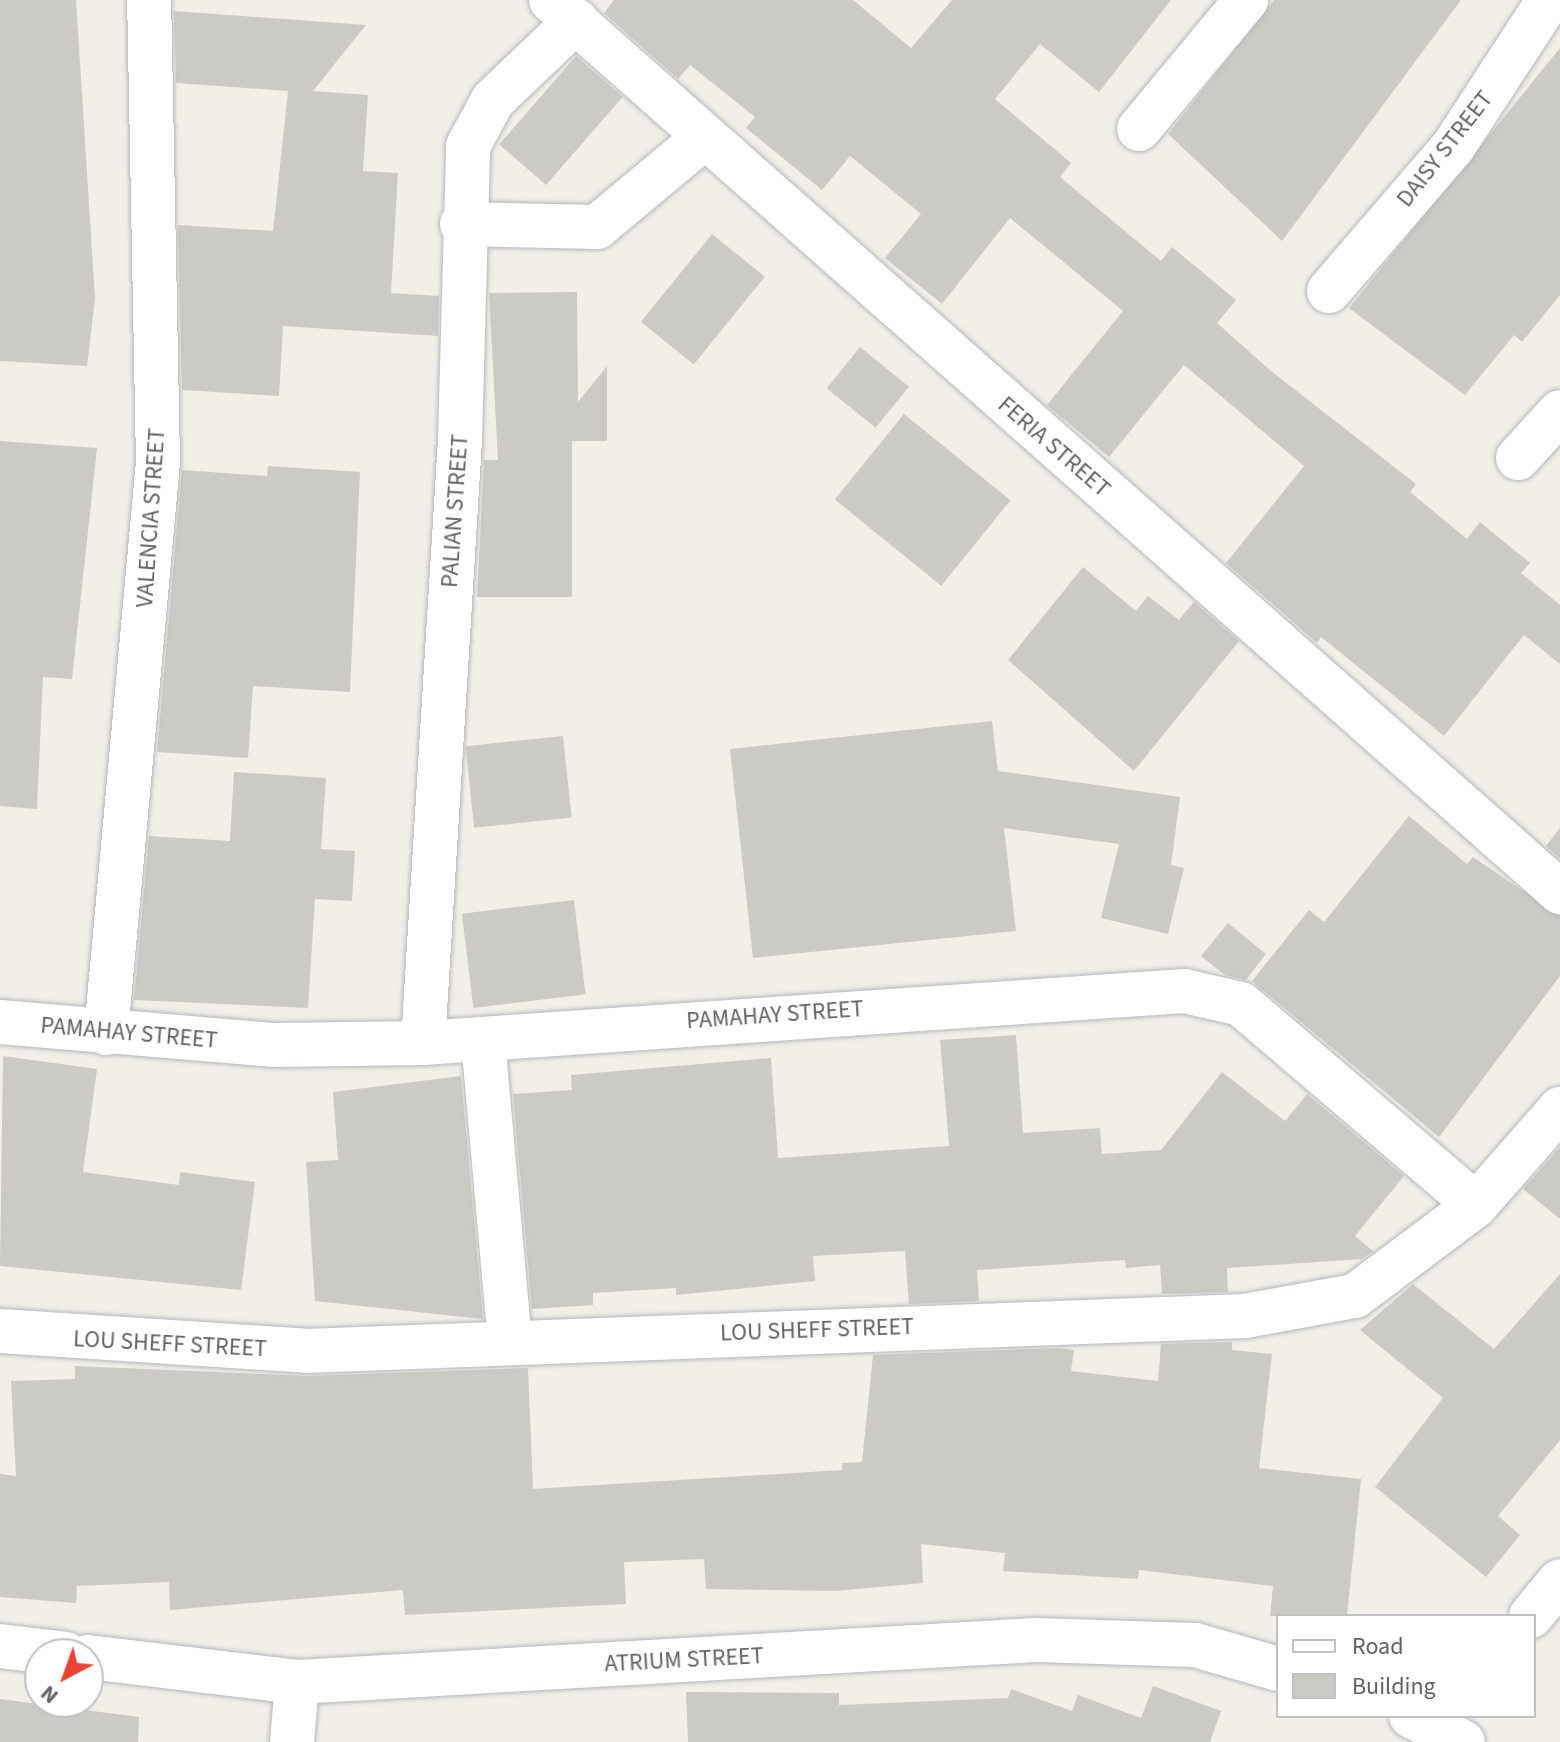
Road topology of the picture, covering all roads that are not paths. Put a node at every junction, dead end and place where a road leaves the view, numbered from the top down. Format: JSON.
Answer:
{"nodes":[{"id":1,"x":149,"y":0,"type":"edge"},
{"id":2,"x":1246,"y":0,"type":"edge"},
{"id":3,"x":1549,"y":0,"type":"edge"},
{"id":4,"x":564,"y":10,"type":"edge"},
{"id":5,"x":1139,"y":129,"type":"dead end"},
{"id":6,"x":704,"y":138,"type":"junction"},
{"id":7,"x":462,"y":224,"type":"junction"},
{"id":8,"x":1329,"y":291,"type":"dead end"},
{"id":9,"x":1560,"y":412,"type":"edge"},
{"id":10,"x":1518,"y":458,"type":"dead end"},
{"id":11,"x":1560,"y":892,"type":"edge"},
{"id":12,"x":0,"y":1022,"type":"edge"},
{"id":13,"x":106,"y":1033,"type":"junction"},
{"id":14,"x":483,"y":1040,"type":"junction"},
{"id":15,"x":423,"y":1043,"type":"junction"},
{"id":16,"x":1560,"y":1109,"type":"edge"},
{"id":17,"x":1476,"y":1205,"type":"junction"},
{"id":18,"x":0,"y":1331,"type":"edge"},
{"id":19,"x":510,"y":1340,"type":"junction"},
{"id":20,"x":1560,"y":1581,"type":"edge"},
{"id":21,"x":1533,"y":1614,"type":"edge"},
{"id":22,"x":0,"y":1646,"type":"edge"},
{"id":23,"x":24,"y":1649,"type":"edge"},
{"id":24,"x":104,"y":1659,"type":"edge"},
{"id":25,"x":1276,"y":1668,"type":"edge"},
{"id":26,"x":297,"y":1682,"type":"junction"},
{"id":27,"x":292,"y":1742,"type":"edge"}],
"edges":[{"from":1,"to":13,"type":"street","name":"VALENCIA STREET"},
{"from":2,"to":5,"type":"street"},
{"from":3,"to":8,"type":"street","name":"DAISY STREET"},
{"from":4,"to":6,"type":"street","name":"FERIA STREET"},
{"from":4,"to":7,"type":"street","name":"PALIAN STREET"},
{"from":6,"to":7,"type":"street"},
{"from":6,"to":11,"type":"street","name":"FERIA STREET"},
{"from":7,"to":15,"type":"street","name":"PALIAN STREET"},
{"from":9,"to":10,"type":"street"},
{"from":12,"to":13,"type":"street","name":"PAMAHAY STREET"},
{"from":13,"to":15,"type":"street","name":"PAMAHAY STREET"},
{"from":14,"to":15,"type":"street","name":"PAMAHAY STREET"},
{"from":14,"to":17,"type":"street","name":"PAMAHAY STREET"},
{"from":14,"to":19,"type":"street"},
{"from":16,"to":17,"type":"street","name":"LOU SHEFF STREET"},
{"from":17,"to":19,"type":"street","name":"LOU SHEFF STREET"},
{"from":18,"to":19,"type":"street","name":"LOU SHEFF STREET"},
{"from":20,"to":21,"type":"street"},
{"from":22,"to":23,"type":"street"},
{"from":24,"to":26,"type":"street","name":"ATRIUM STREET"},
{"from":25,"to":26,"type":"street","name":"ATRIUM STREET"},
{"from":26,"to":27,"type":"street"}]}
